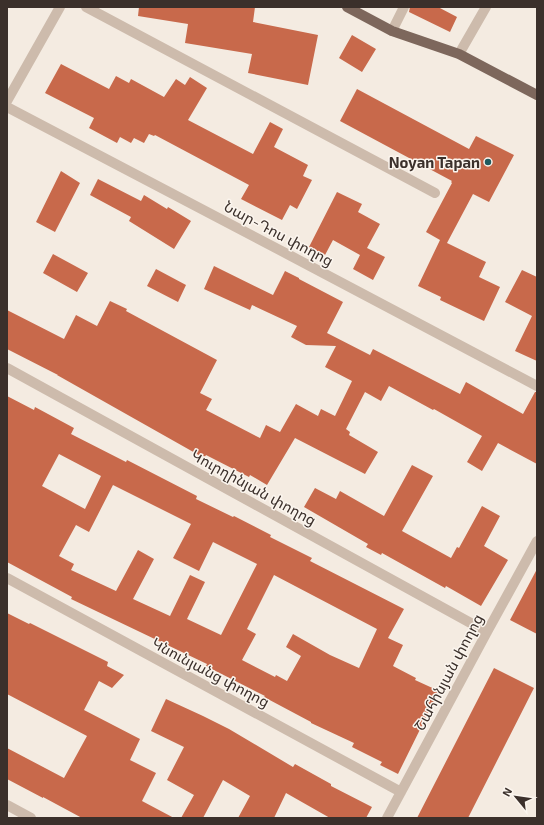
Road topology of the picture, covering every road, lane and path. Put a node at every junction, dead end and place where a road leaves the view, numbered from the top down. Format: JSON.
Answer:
{"nodes":[{"id":1,"x":60,"y":7,"type":"edge"},
{"id":2,"x":86,"y":7,"type":"edge"},
{"id":3,"x":347,"y":7,"type":"edge"},
{"id":4,"x":404,"y":7,"type":"edge"},
{"id":5,"x":486,"y":7,"type":"edge"},
{"id":6,"x":392,"y":31,"type":"junction"},
{"id":7,"x":459,"y":54,"type":"junction"},
{"id":8,"x":537,"y":95,"type":"edge"},
{"id":9,"x":7,"y":101,"type":"edge"},
{"id":10,"x":7,"y":107,"type":"edge"},
{"id":11,"x":435,"y":193,"type":"dead end"},
{"id":12,"x":7,"y":368,"type":"edge"},
{"id":13,"x":537,"y":386,"type":"edge"},
{"id":14,"x":537,"y":541,"type":"edge"},
{"id":15,"x":7,"y":578,"type":"edge"},
{"id":16,"x":487,"y":632,"type":"junction"},
{"id":17,"x":401,"y":792,"type":"junction"},
{"id":18,"x":7,"y":806,"type":"edge"},
{"id":19,"x":31,"y":818,"type":"edge"},
{"id":20,"x":387,"y":818,"type":"edge"}],
"edges":[{"from":1,"to":9,"type":"street"},
{"from":2,"to":11,"type":"street"},
{"from":3,"to":6,"type":"main road"},
{"from":4,"to":6,"type":"street"},
{"from":5,"to":7,"type":"street"},
{"from":6,"to":7,"type":"main road"},
{"from":7,"to":8,"type":"main road"},
{"from":10,"to":13,"type":"street","name":"Նար-Դոս փողոց"},
{"from":12,"to":16,"type":"street","name":"Կուրղինյան փողոց"},
{"from":14,"to":16,"type":"street","name":"Շահինյան փողոց"},
{"from":15,"to":17,"type":"street","name":"Կնունյանց փողոց"},
{"from":16,"to":17,"type":"street","name":"Շահինյան փողոց"},
{"from":17,"to":20,"type":"street","name":"Շահինյան փողոց"},
{"from":18,"to":19,"type":"street"}]}
